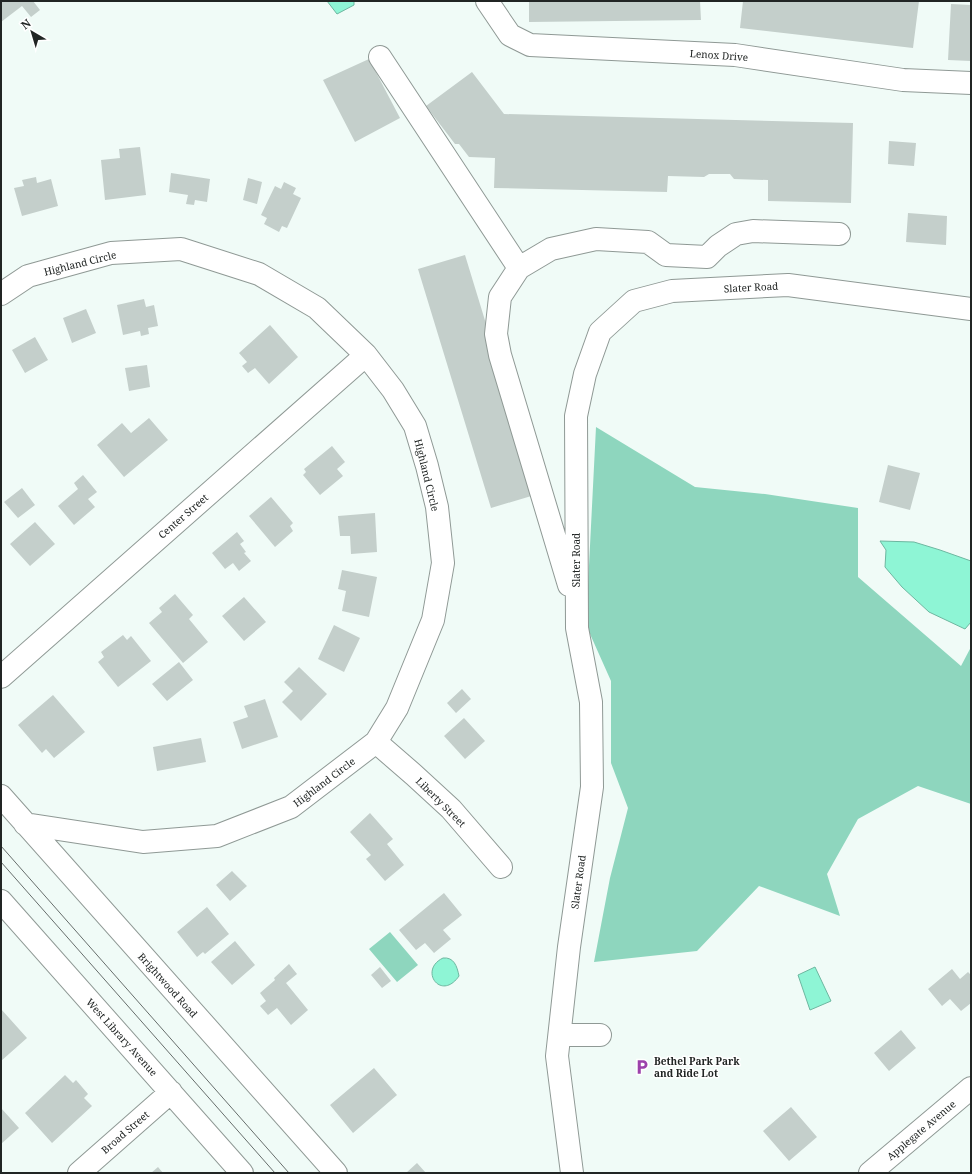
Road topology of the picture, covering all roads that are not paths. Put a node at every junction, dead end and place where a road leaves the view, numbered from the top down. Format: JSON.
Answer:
{"nodes":[{"id":1,"x":487,"y":1,"type":"edge"},
{"id":2,"x":380,"y":57,"type":"dead end"},
{"id":3,"x":971,"y":83,"type":"edge"},
{"id":4,"x":839,"y":234,"type":"dead end"},
{"id":5,"x":519,"y":268,"type":"junction"},
{"id":6,"x":1,"y":294,"type":"edge"},
{"id":7,"x":971,"y":309,"type":"edge"},
{"id":8,"x":366,"y":355,"type":"junction"},
{"id":9,"x":577,"y":609,"type":"junction"},
{"id":10,"x":1,"y":677,"type":"edge"},
{"id":11,"x":376,"y":742,"type":"junction"},
{"id":12,"x":1,"y":796,"type":"edge"},
{"id":13,"x":26,"y":824,"type":"junction"},
{"id":14,"x":501,"y":867,"type":"dead end"},
{"id":15,"x":1,"y":901,"type":"edge"},
{"id":16,"x":600,"y":1034,"type":"dead end"},
{"id":17,"x":560,"y":1035,"type":"junction"},
{"id":18,"x":171,"y":1092,"type":"junction"},
{"id":19,"x":969,"y":1093,"type":"edge"},
{"id":20,"x":79,"y":1173,"type":"edge"},
{"id":21,"x":242,"y":1173,"type":"edge"},
{"id":22,"x":336,"y":1173,"type":"edge"},
{"id":23,"x":572,"y":1173,"type":"edge"},
{"id":24,"x":870,"y":1173,"type":"edge"}],
"edges":[{"from":1,"to":3,"type":"street","name":"Lenox Drive"},
{"from":2,"to":5,"type":"street"},
{"from":4,"to":5,"type":"street"},
{"from":5,"to":9,"type":"street"},
{"from":6,"to":8,"type":"street","name":"Highland Circle"},
{"from":7,"to":9,"type":"street","name":"Slater Road"},
{"from":8,"to":10,"type":"street","name":"Center Street"},
{"from":8,"to":11,"type":"street","name":"Highland Circle"},
{"from":9,"to":17,"type":"street","name":"Slater Road"},
{"from":11,"to":13,"type":"street","name":"Highland Circle"},
{"from":11,"to":14,"type":"street","name":"Liberty Street"},
{"from":12,"to":13,"type":"street","name":"Brightwood Road"},
{"from":13,"to":22,"type":"street","name":"Brightwood Road"},
{"from":15,"to":18,"type":"street","name":"West Library Avenue"},
{"from":16,"to":17,"type":"street"},
{"from":17,"to":23,"type":"street","name":"Slater Road"},
{"from":18,"to":20,"type":"street","name":"Broad Street"},
{"from":18,"to":21,"type":"street","name":"West Library Avenue"},
{"from":19,"to":24,"type":"street","name":"Applegate Avenue"}]}
